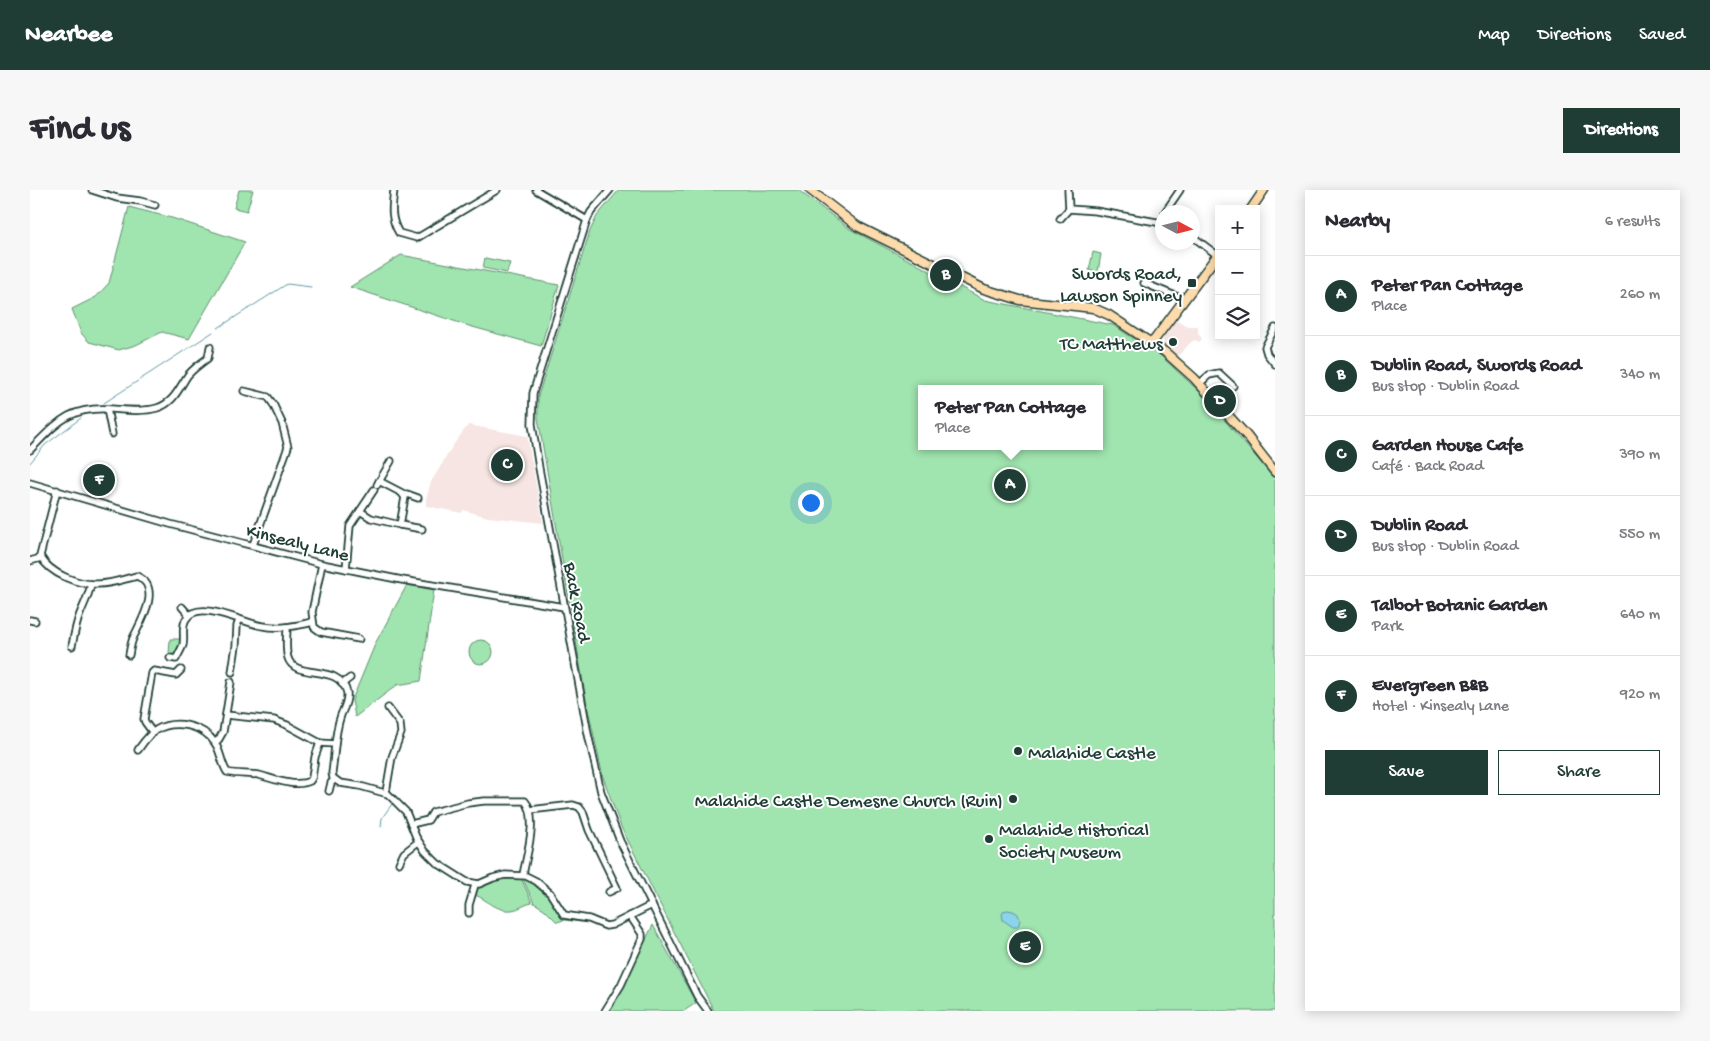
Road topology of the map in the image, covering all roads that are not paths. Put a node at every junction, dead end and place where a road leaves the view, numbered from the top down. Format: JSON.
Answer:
{"nodes":[{"id":1,"x":92,"y":190,"type":"edge"},
{"id":2,"x":394,"y":190,"type":"edge"},
{"id":3,"x":497,"y":190,"type":"edge"},
{"id":4,"x":536,"y":190,"type":"edge"},
{"id":5,"x":610,"y":190,"type":"edge"},
{"id":6,"x":810,"y":190,"type":"edge"},
{"id":7,"x":1068,"y":190,"type":"edge"},
{"id":8,"x":1180,"y":190,"type":"edge"},
{"id":9,"x":1264,"y":190,"type":"edge"},
{"id":10,"x":155,"y":205,"type":"dead end"},
{"id":11,"x":1170,"y":205,"type":"edge"},
{"id":12,"x":1254,"y":205,"type":"edge"},
{"id":13,"x":1069,"y":209,"type":"junction"},
{"id":14,"x":1060,"y":219,"type":"dead end"},
{"id":15,"x":1155,"y":219,"type":"edge"},
{"id":16,"x":586,"y":220,"type":"junction"},
{"id":17,"x":1200,"y":242,"type":"edge"},
{"id":18,"x":1215,"y":252,"type":"edge"},
{"id":19,"x":1215,"y":258,"type":"edge"},
{"id":20,"x":1144,"y":283,"type":"dead end"},
{"id":21,"x":1184,"y":300,"type":"junction"},
{"id":22,"x":1275,"y":328,"type":"edge"},
{"id":23,"x":1152,"y":343,"type":"junction"},
{"id":24,"x":210,"y":347,"type":"dead end"},
{"id":25,"x":1275,"y":364,"type":"edge"},
{"id":26,"x":1199,"y":384,"type":"junction"},
{"id":27,"x":1233,"y":386,"type":"dead end"},
{"id":28,"x":244,"y":392,"type":"dead end"},
{"id":29,"x":107,"y":409,"type":"junction"},
{"id":30,"x":112,"y":434,"type":"dead end"},
{"id":31,"x":30,"y":450,"type":"edge"},
{"id":32,"x":390,"y":461,"type":"dead end"},
{"id":33,"x":1275,"y":472,"type":"edge"},
{"id":34,"x":30,"y":483,"type":"edge"},
{"id":35,"x":376,"y":486,"type":"junction"},
{"id":36,"x":57,"y":490,"type":"junction"},
{"id":37,"x":403,"y":495,"type":"junction"},
{"id":38,"x":418,"y":498,"type":"dead end"},
{"id":39,"x":360,"y":511,"type":"junction"},
{"id":40,"x":400,"y":525,"type":"junction"},
{"id":41,"x":422,"y":528,"type":"dead end"},
{"id":42,"x":253,"y":545,"type":"junction"},
{"id":43,"x":41,"y":558,"type":"junction"},
{"id":44,"x":30,"y":561,"type":"edge"},
{"id":45,"x":322,"y":564,"type":"junction"},
{"id":46,"x":346,"y":569,"type":"junction"},
{"id":47,"x":91,"y":584,"type":"junction"},
{"id":48,"x":182,"y":607,"type":"dead end"},
{"id":49,"x":564,"y":607,"type":"junction"},
{"id":50,"x":189,"y":615,"type":"junction"},
{"id":51,"x":239,"y":620,"type":"junction"},
{"id":52,"x":312,"y":622,"type":"junction"},
{"id":53,"x":287,"y":627,"type":"junction"},
{"id":54,"x":359,"y":639,"type":"dead end"},
{"id":55,"x":72,"y":646,"type":"dead end"},
{"id":56,"x":129,"y":655,"type":"dead end"},
{"id":57,"x":170,"y":658,"type":"dead end"},
{"id":58,"x":181,"y":670,"type":"dead end"},
{"id":59,"x":232,"y":672,"type":"dead end"},
{"id":60,"x":350,"y":678,"type":"dead end"},
{"id":61,"x":231,"y":682,"type":"dead end"},
{"id":62,"x":342,"y":684,"type":"junction"},
{"id":63,"x":399,"y":708,"type":"dead end"},
{"id":64,"x":226,"y":715,"type":"junction"},
{"id":65,"x":153,"y":733,"type":"junction"},
{"id":66,"x":215,"y":743,"type":"junction"},
{"id":67,"x":320,"y":743,"type":"junction"},
{"id":68,"x":336,"y":744,"type":"junction"},
{"id":69,"x":138,"y":750,"type":"dead end"},
{"id":70,"x":334,"y":780,"type":"junction"},
{"id":71,"x":329,"y":791,"type":"dead end"},
{"id":72,"x":386,"y":792,"type":"junction"},
{"id":73,"x":530,"y":810,"type":"junction"},
{"id":74,"x":411,"y":824,"type":"junction"},
{"id":75,"x":418,"y":842,"type":"junction"},
{"id":76,"x":399,"y":863,"type":"dead end"},
{"id":77,"x":523,"y":875,"type":"junction"},
{"id":78,"x":475,"y":884,"type":"junction"},
{"id":79,"x":609,"y":892,"type":"dead end"},
{"id":80,"x":652,"y":905,"type":"junction"},
{"id":81,"x":469,"y":913,"type":"dead end"},
{"id":82,"x":630,"y":916,"type":"junction"},
{"id":83,"x":605,"y":1011,"type":"edge"},
{"id":84,"x":708,"y":1011,"type":"edge"}],
"edges":[{"from":1,"to":10,"type":"street"},
{"from":2,"to":3,"type":"street"},
{"from":4,"to":16,"type":"street"},
{"from":5,"to":16,"type":"street","name":"Back Road"},
{"from":6,"to":23,"type":"main road"},
{"from":7,"to":13,"type":"street"},
{"from":8,"to":11,"type":"street"},
{"from":9,"to":12,"type":"main road"},
{"from":13,"to":14,"type":"street"},
{"from":13,"to":15,"type":"street"},
{"from":16,"to":49,"type":"street","name":"Back Road"},
{"from":17,"to":18,"type":"street"},
{"from":19,"to":21,"type":"main road"},
{"from":20,"to":21,"type":"street"},
{"from":21,"to":23,"type":"main road"},
{"from":22,"to":25,"type":"street"},
{"from":23,"to":26,"type":"main road"},
{"from":24,"to":29,"type":"street"},
{"from":26,"to":27,"type":"street"},
{"from":26,"to":33,"type":"main road"},
{"from":28,"to":42,"type":"street"},
{"from":29,"to":30,"type":"street"},
{"from":29,"to":31,"type":"street"},
{"from":32,"to":35,"type":"street"},
{"from":34,"to":36,"type":"street","name":"Kinsealy Lane"},
{"from":35,"to":37,"type":"street"},
{"from":35,"to":39,"type":"street"},
{"from":36,"to":42,"type":"street","name":"Kinsealy Lane"},
{"from":36,"to":43,"type":"street"},
{"from":37,"to":38,"type":"street"},
{"from":37,"to":40,"type":"street"},
{"from":39,"to":40,"type":"street"},
{"from":39,"to":46,"type":"street"},
{"from":40,"to":41,"type":"street"},
{"from":42,"to":45,"type":"street","name":"Kinsealy Lane"},
{"from":43,"to":44,"type":"street"},
{"from":43,"to":47,"type":"street"},
{"from":45,"to":46,"type":"street","name":"Kinsealy Lane"},
{"from":45,"to":52,"type":"street"},
{"from":46,"to":49,"type":"street","name":"Kinsealy Lane"},
{"from":47,"to":55,"type":"street"},
{"from":47,"to":56,"type":"street"},
{"from":48,"to":50,"type":"street"},
{"from":49,"to":80,"type":"street","name":"Back Road"},
{"from":50,"to":51,"type":"street"},
{"from":50,"to":57,"type":"street"},
{"from":51,"to":53,"type":"street"},
{"from":51,"to":59,"type":"street"},
{"from":52,"to":53,"type":"street"},
{"from":52,"to":54,"type":"street"},
{"from":53,"to":62,"type":"street"},
{"from":58,"to":65,"type":"street"},
{"from":60,"to":62,"type":"street"},
{"from":61,"to":64,"type":"street"},
{"from":62,"to":68,"type":"street"},
{"from":63,"to":72,"type":"street"},
{"from":64,"to":66,"type":"street"},
{"from":64,"to":67,"type":"street"},
{"from":65,"to":66,"type":"street"},
{"from":65,"to":69,"type":"street"},
{"from":66,"to":67,"type":"street"},
{"from":67,"to":68,"type":"street"},
{"from":68,"to":70,"type":"street"},
{"from":70,"to":71,"type":"street"},
{"from":70,"to":72,"type":"street"},
{"from":72,"to":74,"type":"street"},
{"from":73,"to":74,"type":"street"},
{"from":73,"to":77,"type":"street"},
{"from":73,"to":79,"type":"street"},
{"from":74,"to":75,"type":"street"},
{"from":75,"to":76,"type":"street"},
{"from":75,"to":78,"type":"street"},
{"from":77,"to":78,"type":"street"},
{"from":77,"to":82,"type":"street"},
{"from":78,"to":81,"type":"street"},
{"from":80,"to":82,"type":"street"},
{"from":80,"to":84,"type":"street","name":"Back Road"},
{"from":82,"to":83,"type":"street"}]}
